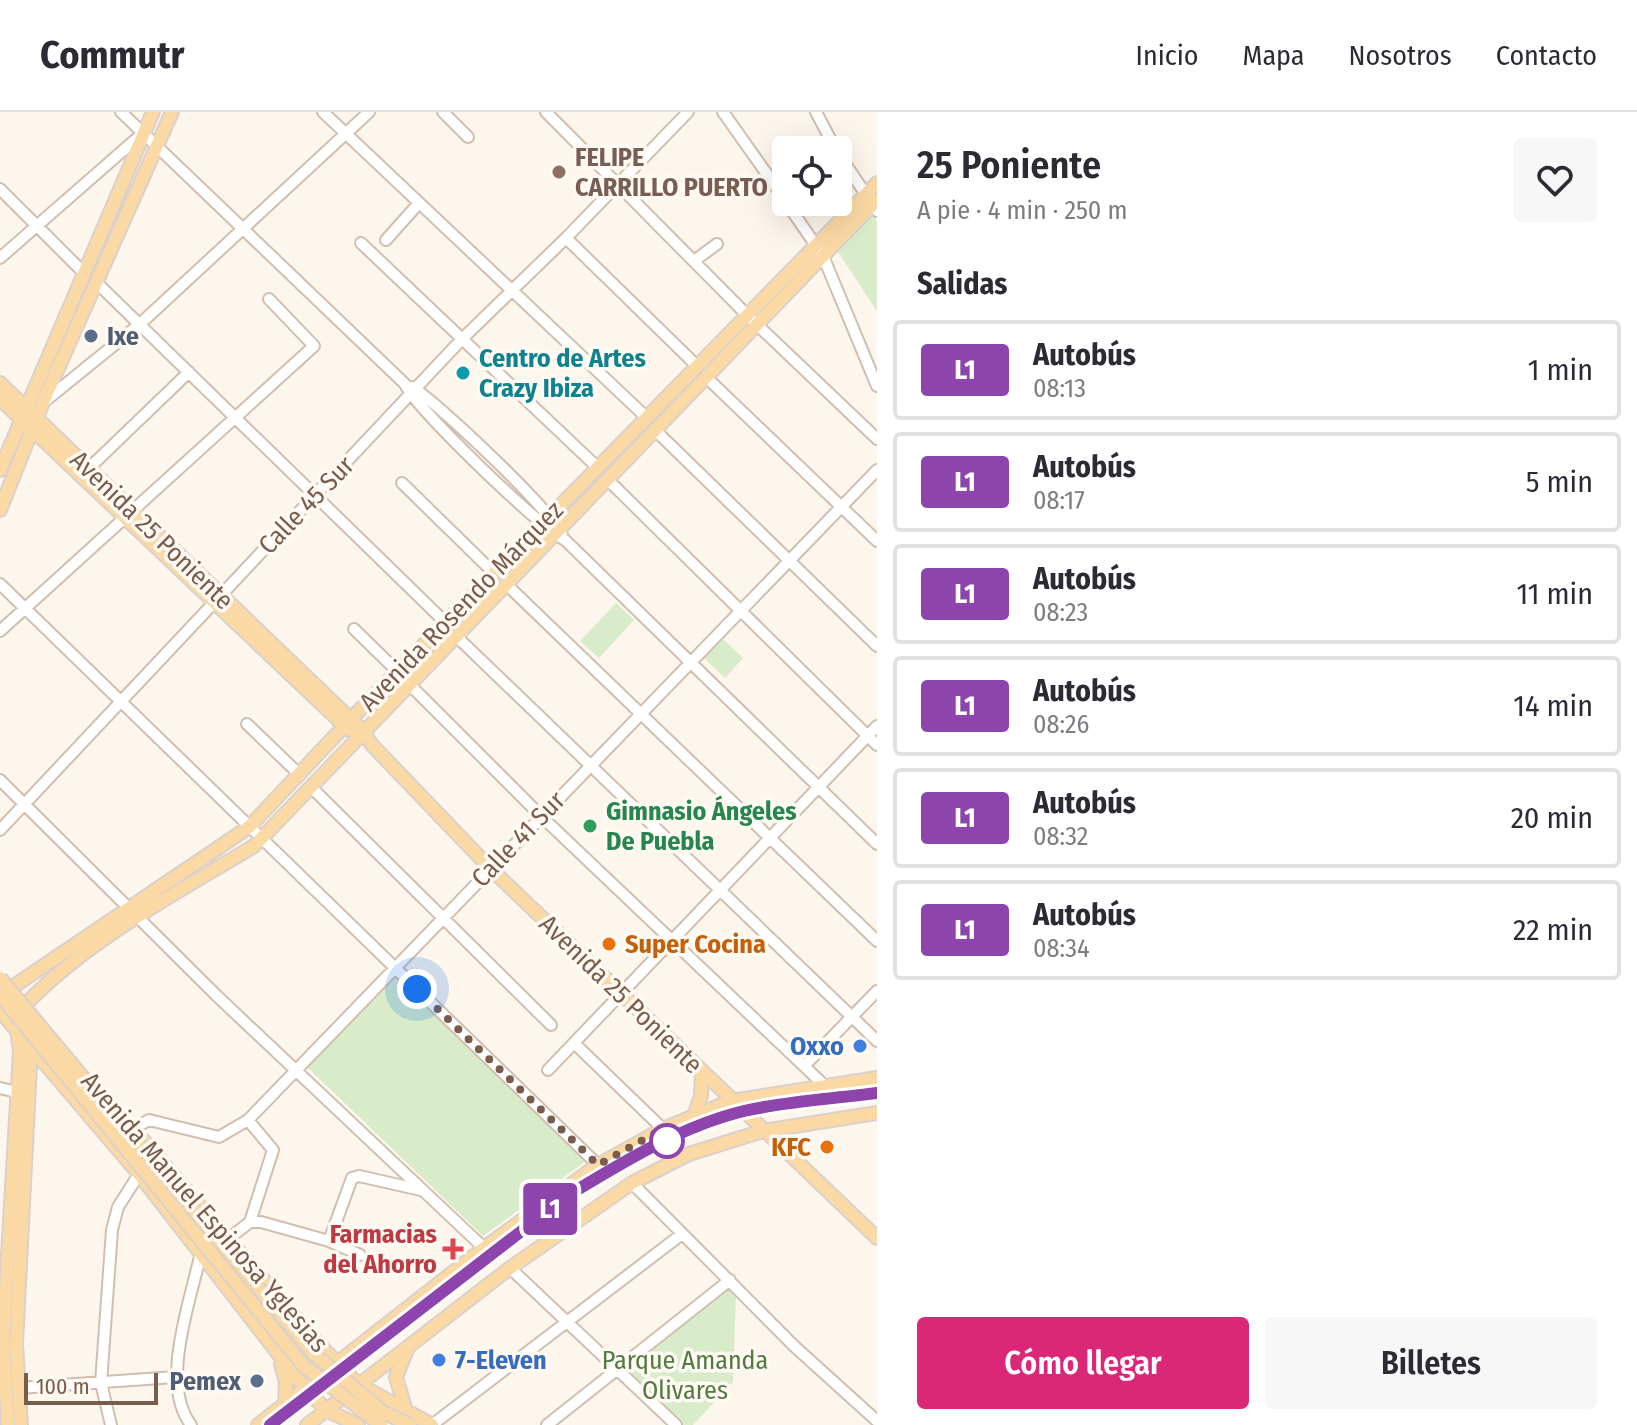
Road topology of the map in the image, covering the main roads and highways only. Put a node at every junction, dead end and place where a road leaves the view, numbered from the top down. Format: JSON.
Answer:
{"nodes":[{"id":1,"x":153,"y":112,"type":"edge"},
{"id":2,"x":172,"y":112,"type":"edge"},
{"id":3,"x":877,"y":183,"type":"edge"},
{"id":4,"x":874,"y":202,"type":"edge"},
{"id":5,"x":820,"y":251,"type":"junction"},
{"id":6,"x":0,"y":383,"type":"edge"},
{"id":7,"x":0,"y":399,"type":"edge"},
{"id":8,"x":24,"y":413,"type":"junction"},
{"id":9,"x":35,"y":424,"type":"junction"},
{"id":10,"x":0,"y":470,"type":"edge"},
{"id":11,"x":0,"y":510,"type":"edge"},
{"id":12,"x":346,"y":723,"type":"junction"},
{"id":13,"x":360,"y":734,"type":"junction"},
{"id":14,"x":132,"y":913,"type":"junction"},
{"id":15,"x":0,"y":975,"type":"edge"},
{"id":16,"x":41,"y":988,"type":"junction"},
{"id":17,"x":6,"y":991,"type":"edge"},
{"id":18,"x":25,"y":1005,"type":"junction"},
{"id":19,"x":0,"y":1011,"type":"edge"},
{"id":20,"x":45,"y":1028,"type":"junction"},
{"id":21,"x":24,"y":1040,"type":"junction"},
{"id":22,"x":702,"y":1072,"type":"junction"},
{"id":23,"x":877,"y":1078,"type":"edge"},
{"id":24,"x":57,"y":1080,"type":"junction"},
{"id":25,"x":29,"y":1082,"type":"junction"},
{"id":26,"x":731,"y":1101,"type":"junction"},
{"id":27,"x":877,"y":1113,"type":"edge"},
{"id":28,"x":694,"y":1116,"type":"junction"},
{"id":29,"x":763,"y":1131,"type":"junction"},
{"id":30,"x":877,"y":1238,"type":"edge"},
{"id":31,"x":5,"y":1249,"type":"edge"},
{"id":32,"x":255,"y":1270,"type":"junction"},
{"id":33,"x":231,"y":1290,"type":"junction"},
{"id":34,"x":2,"y":1340,"type":"edge"},
{"id":35,"x":408,"y":1348,"type":"junction"},
{"id":36,"x":275,"y":1351,"type":"junction"},
{"id":37,"x":336,"y":1362,"type":"junction"},
{"id":38,"x":358,"y":1384,"type":"junction"},
{"id":39,"x":304,"y":1387,"type":"junction"},
{"id":40,"x":285,"y":1403,"type":"junction"},
{"id":41,"x":326,"y":1410,"type":"junction"},
{"id":42,"x":406,"y":1411,"type":"junction"},
{"id":43,"x":8,"y":1425,"type":"edge"},
{"id":44,"x":21,"y":1425,"type":"edge"},
{"id":45,"x":258,"y":1425,"type":"edge"},
{"id":46,"x":307,"y":1425,"type":"edge"},
{"id":47,"x":358,"y":1425,"type":"edge"},
{"id":48,"x":381,"y":1425,"type":"edge"},
{"id":49,"x":410,"y":1425,"type":"edge"},
{"id":50,"x":432,"y":1425,"type":"edge"}],
"edges":[{"from":1,"to":8,"type":"main road"},
{"from":2,"to":9,"type":"main road"},
{"from":3,"to":4,"type":"main road","name":"Avenida Rosendo Márquez"},
{"from":4,"to":5,"type":"main road","name":"Avenida Rosendo Márquez"},
{"from":5,"to":12,"type":"main road","name":"Avenida Rosendo Márquez"},
{"from":5,"to":13,"type":"main road","name":"Avenida Rosendo Márquez"},
{"from":6,"to":8,"type":"main road","name":"Avenida 25 Poniente"},
{"from":7,"to":8,"type":"main road","name":"Avenida 25 Poniente"},
{"from":8,"to":9,"type":"main road","name":"Avenida 25 Poniente"},
{"from":8,"to":10,"type":"main road"},
{"from":9,"to":11,"type":"main road"},
{"from":9,"to":12,"type":"main road","name":"Avenida 25 Poniente"},
{"from":12,"to":13,"type":"main road","name":"Avenida 25 Poniente"},
{"from":12,"to":14,"type":"main road","name":"Avenida Rosendo Márquez"},
{"from":13,"to":14,"type":"main road","name":"Avenida Rosendo Márquez"},
{"from":13,"to":22,"type":"main road","name":"Avenida 25 Poniente"},
{"from":14,"to":16,"type":"main road","name":"Avenida Rosendo Márquez"},
{"from":14,"to":17,"type":"main road","name":"Avenida Rosendo Márquez"},
{"from":15,"to":17,"type":"main road","name":"Avenida Manuel Espinosa Yglesias"},
{"from":15,"to":49,"type":"main road","bridge":true},
{"from":16,"to":18,"type":"main road","name":"Avenida Rosendo Márquez"},
{"from":16,"to":20,"type":"main road"},
{"from":17,"to":18,"type":"main road","name":"Avenida Manuel Espinosa Yglesias"},
{"from":17,"to":21,"type":"main road"},
{"from":17,"to":48,"type":"main road","bridge":true},
{"from":18,"to":20,"type":"main road","name":"Avenida Manuel Espinosa Yglesias"},
{"from":18,"to":21,"type":"main road"},
{"from":19,"to":21,"type":"main road","name":"Avenida Manuel Espinosa Yglesias"},
{"from":20,"to":21,"type":"main road"},
{"from":20,"to":32,"type":"main road","name":"Avenida Manuel Espinosa Yglesias"},
{"from":21,"to":24,"type":"main road","name":"Avenida Manuel Espinosa Yglesias"},
{"from":21,"to":25,"type":"main road"},
{"from":21,"to":31,"type":"main road"},
{"from":22,"to":26,"type":"main road","name":"Avenida 25 Poniente"},
{"from":22,"to":28,"type":"main road"},
{"from":23,"to":26,"type":"main road"},
{"from":24,"to":25,"type":"main road"},
{"from":24,"to":33,"type":"main road","name":"Avenida Manuel Espinosa Yglesias"},
{"from":25,"to":44,"type":"main road"},
{"from":26,"to":28,"type":"main road"},
{"from":26,"to":29,"type":"main road","name":"Avenida 25 Poniente"},
{"from":27,"to":29,"type":"main road"},
{"from":28,"to":37,"type":"main road"},
{"from":29,"to":30,"type":"main road","name":"Avenida 25 Poniente"},
{"from":29,"to":35,"type":"main road"},
{"from":31,"to":34,"type":"main road"},
{"from":32,"to":33,"type":"main road"},
{"from":32,"to":37,"type":"main road","name":"Avenida Manuel Espinosa Yglesias"},
{"from":33,"to":36,"type":"main road","name":"Avenida Manuel Espinosa Yglesias"},
{"from":34,"to":43,"type":"main road"},
{"from":35,"to":38,"type":"main road"},
{"from":35,"to":42,"type":"main road"},
{"from":36,"to":39,"type":"main road","name":"Avenida Manuel Espinosa Yglesias"},
{"from":36,"to":40,"type":"main road"},
{"from":37,"to":38,"type":"main road","name":"Avenida Manuel Espinosa Yglesias"},
{"from":37,"to":39,"type":"main road"},
{"from":38,"to":41,"type":"main road"},
{"from":38,"to":42,"type":"main road","name":"Avenida Manuel Espinosa Yglesias"},
{"from":39,"to":40,"type":"main road"},
{"from":39,"to":41,"type":"main road","name":"Avenida Manuel Espinosa Yglesias"},
{"from":40,"to":45,"type":"main road"},
{"from":41,"to":46,"type":"main road"},
{"from":41,"to":47,"type":"main road","name":"Avenida Manuel Espinosa Yglesias"},
{"from":42,"to":50,"type":"main road","name":"Avenida Manuel Espinosa Yglesias"}]}
